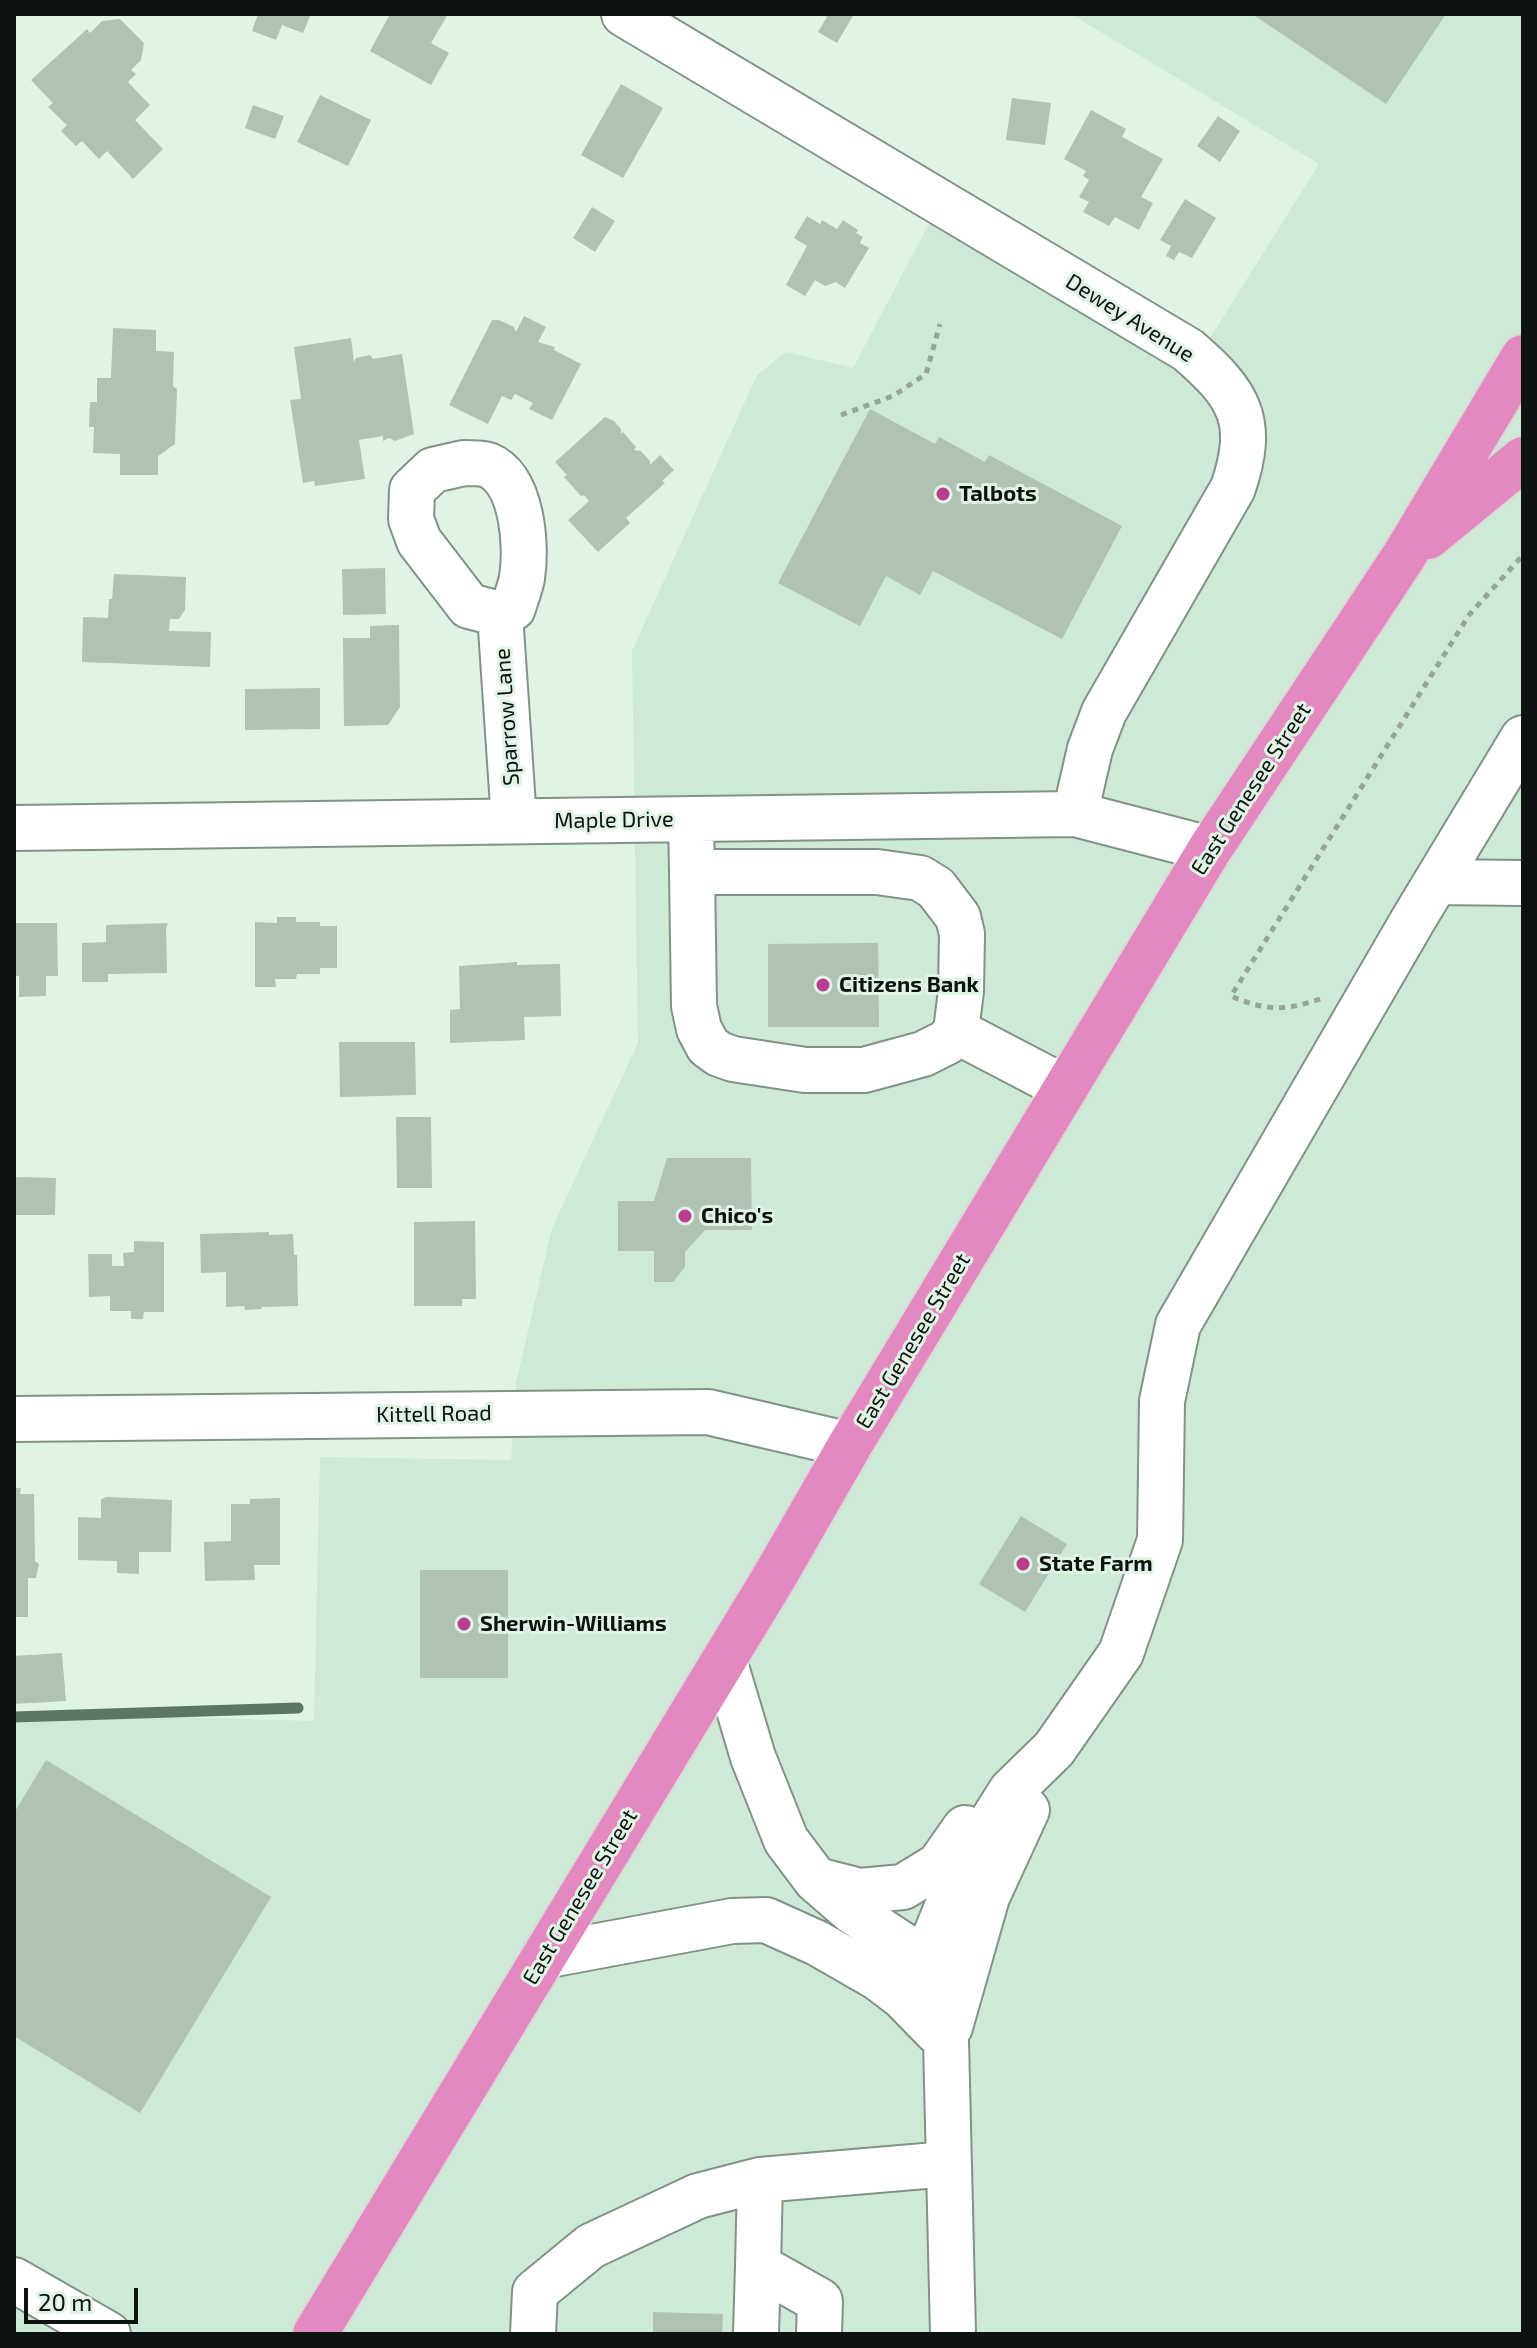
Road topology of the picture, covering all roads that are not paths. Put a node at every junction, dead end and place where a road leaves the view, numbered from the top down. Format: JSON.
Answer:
{"nodes":[{"id":1,"x":624,"y":14,"type":"edge"},
{"id":2,"x":1523,"y":357,"type":"edge"},
{"id":3,"x":1523,"y":459,"type":"edge"},
{"id":4,"x":1404,"y":556,"type":"junction"},
{"id":5,"x":500,"y":614,"type":"dead end"},
{"id":6,"x":1523,"y":738,"type":"edge"},
{"id":7,"x":1075,"y":814,"type":"junction"},
{"id":8,"x":691,"y":819,"type":"junction"},
{"id":9,"x":514,"y":821,"type":"junction"},
{"id":10,"x":14,"y":828,"type":"edge"},
{"id":11,"x":1210,"y":849,"type":"junction"},
{"id":12,"x":692,"y":872,"type":"junction"},
{"id":13,"x":1436,"y":882,"type":"junction"},
{"id":14,"x":1523,"y":883,"type":"edge"},
{"id":15,"x":956,"y":1031,"type":"junction"},
{"id":16,"x":1065,"y":1088,"type":"junction"},
{"id":17,"x":14,"y":1419,"type":"edge"},
{"id":18,"x":850,"y":1445,"type":"junction"},
{"id":19,"x":724,"y":1660,"type":"junction"},
{"id":20,"x":1054,"y":1749,"type":"junction"},
{"id":21,"x":816,"y":1880,"type":"junction"},
{"id":22,"x":544,"y":1956,"type":"junction"},
{"id":23,"x":946,"y":2041,"type":"junction"},
{"id":24,"x":948,"y":2164,"type":"junction"},
{"id":25,"x":760,"y":2180,"type":"junction"},
{"id":26,"x":758,"y":2266,"type":"junction"},
{"id":27,"x":14,"y":2280,"type":"edge"},
{"id":28,"x":108,"y":2334,"type":"edge"},
{"id":29,"x":315,"y":2334,"type":"edge"},
{"id":30,"x":533,"y":2334,"type":"edge"},
{"id":31,"x":756,"y":2334,"type":"edge"},
{"id":32,"x":819,"y":2334,"type":"edge"},
{"id":33,"x":953,"y":2334,"type":"edge"}],
"edges":[{"from":1,"to":7,"type":"street","name":"Dewey Avenue"},
{"from":2,"to":4,"type":"highway","name":"East Genesee Street"},
{"from":3,"to":4,"type":"highway"},
{"from":4,"to":11,"type":"highway","name":"East Genesee Street"},
{"from":5,"to":9,"type":"street","name":"Sparrow Lane"},
{"from":6,"to":13,"type":"street"},
{"from":7,"to":8,"type":"street","name":"Maple Drive"},
{"from":7,"to":11,"type":"street","name":"Maple Drive"},
{"from":8,"to":9,"type":"street","name":"Maple Drive"},
{"from":8,"to":12,"type":"street"},
{"from":9,"to":10,"type":"street","name":"Maple Drive"},
{"from":11,"to":16,"type":"highway","name":"East Genesee Street"},
{"from":12,"to":15,"type":"street"},
{"from":12,"to":15,"type":"street"},
{"from":13,"to":14,"type":"street"},
{"from":13,"to":20,"type":"street"},
{"from":15,"to":16,"type":"street"},
{"from":16,"to":18,"type":"highway","name":"East Genesee Street"},
{"from":17,"to":18,"type":"street","name":"Kittell Road"},
{"from":18,"to":19,"type":"highway","name":"East Genesee Street"},
{"from":19,"to":21,"type":"street"},
{"from":19,"to":22,"type":"highway","name":"East Genesee Street"},
{"from":20,"to":21,"type":"street"},
{"from":20,"to":23,"type":"street"},
{"from":21,"to":23,"type":"street"},
{"from":22,"to":23,"type":"street"},
{"from":22,"to":29,"type":"highway","name":"East Genesee Street"},
{"from":23,"to":24,"type":"street"},
{"from":24,"to":25,"type":"street"},
{"from":24,"to":33,"type":"street"},
{"from":25,"to":26,"type":"street"},
{"from":25,"to":30,"type":"street"},
{"from":26,"to":31,"type":"street"},
{"from":26,"to":32,"type":"street"},
{"from":27,"to":28,"type":"street"}]}
